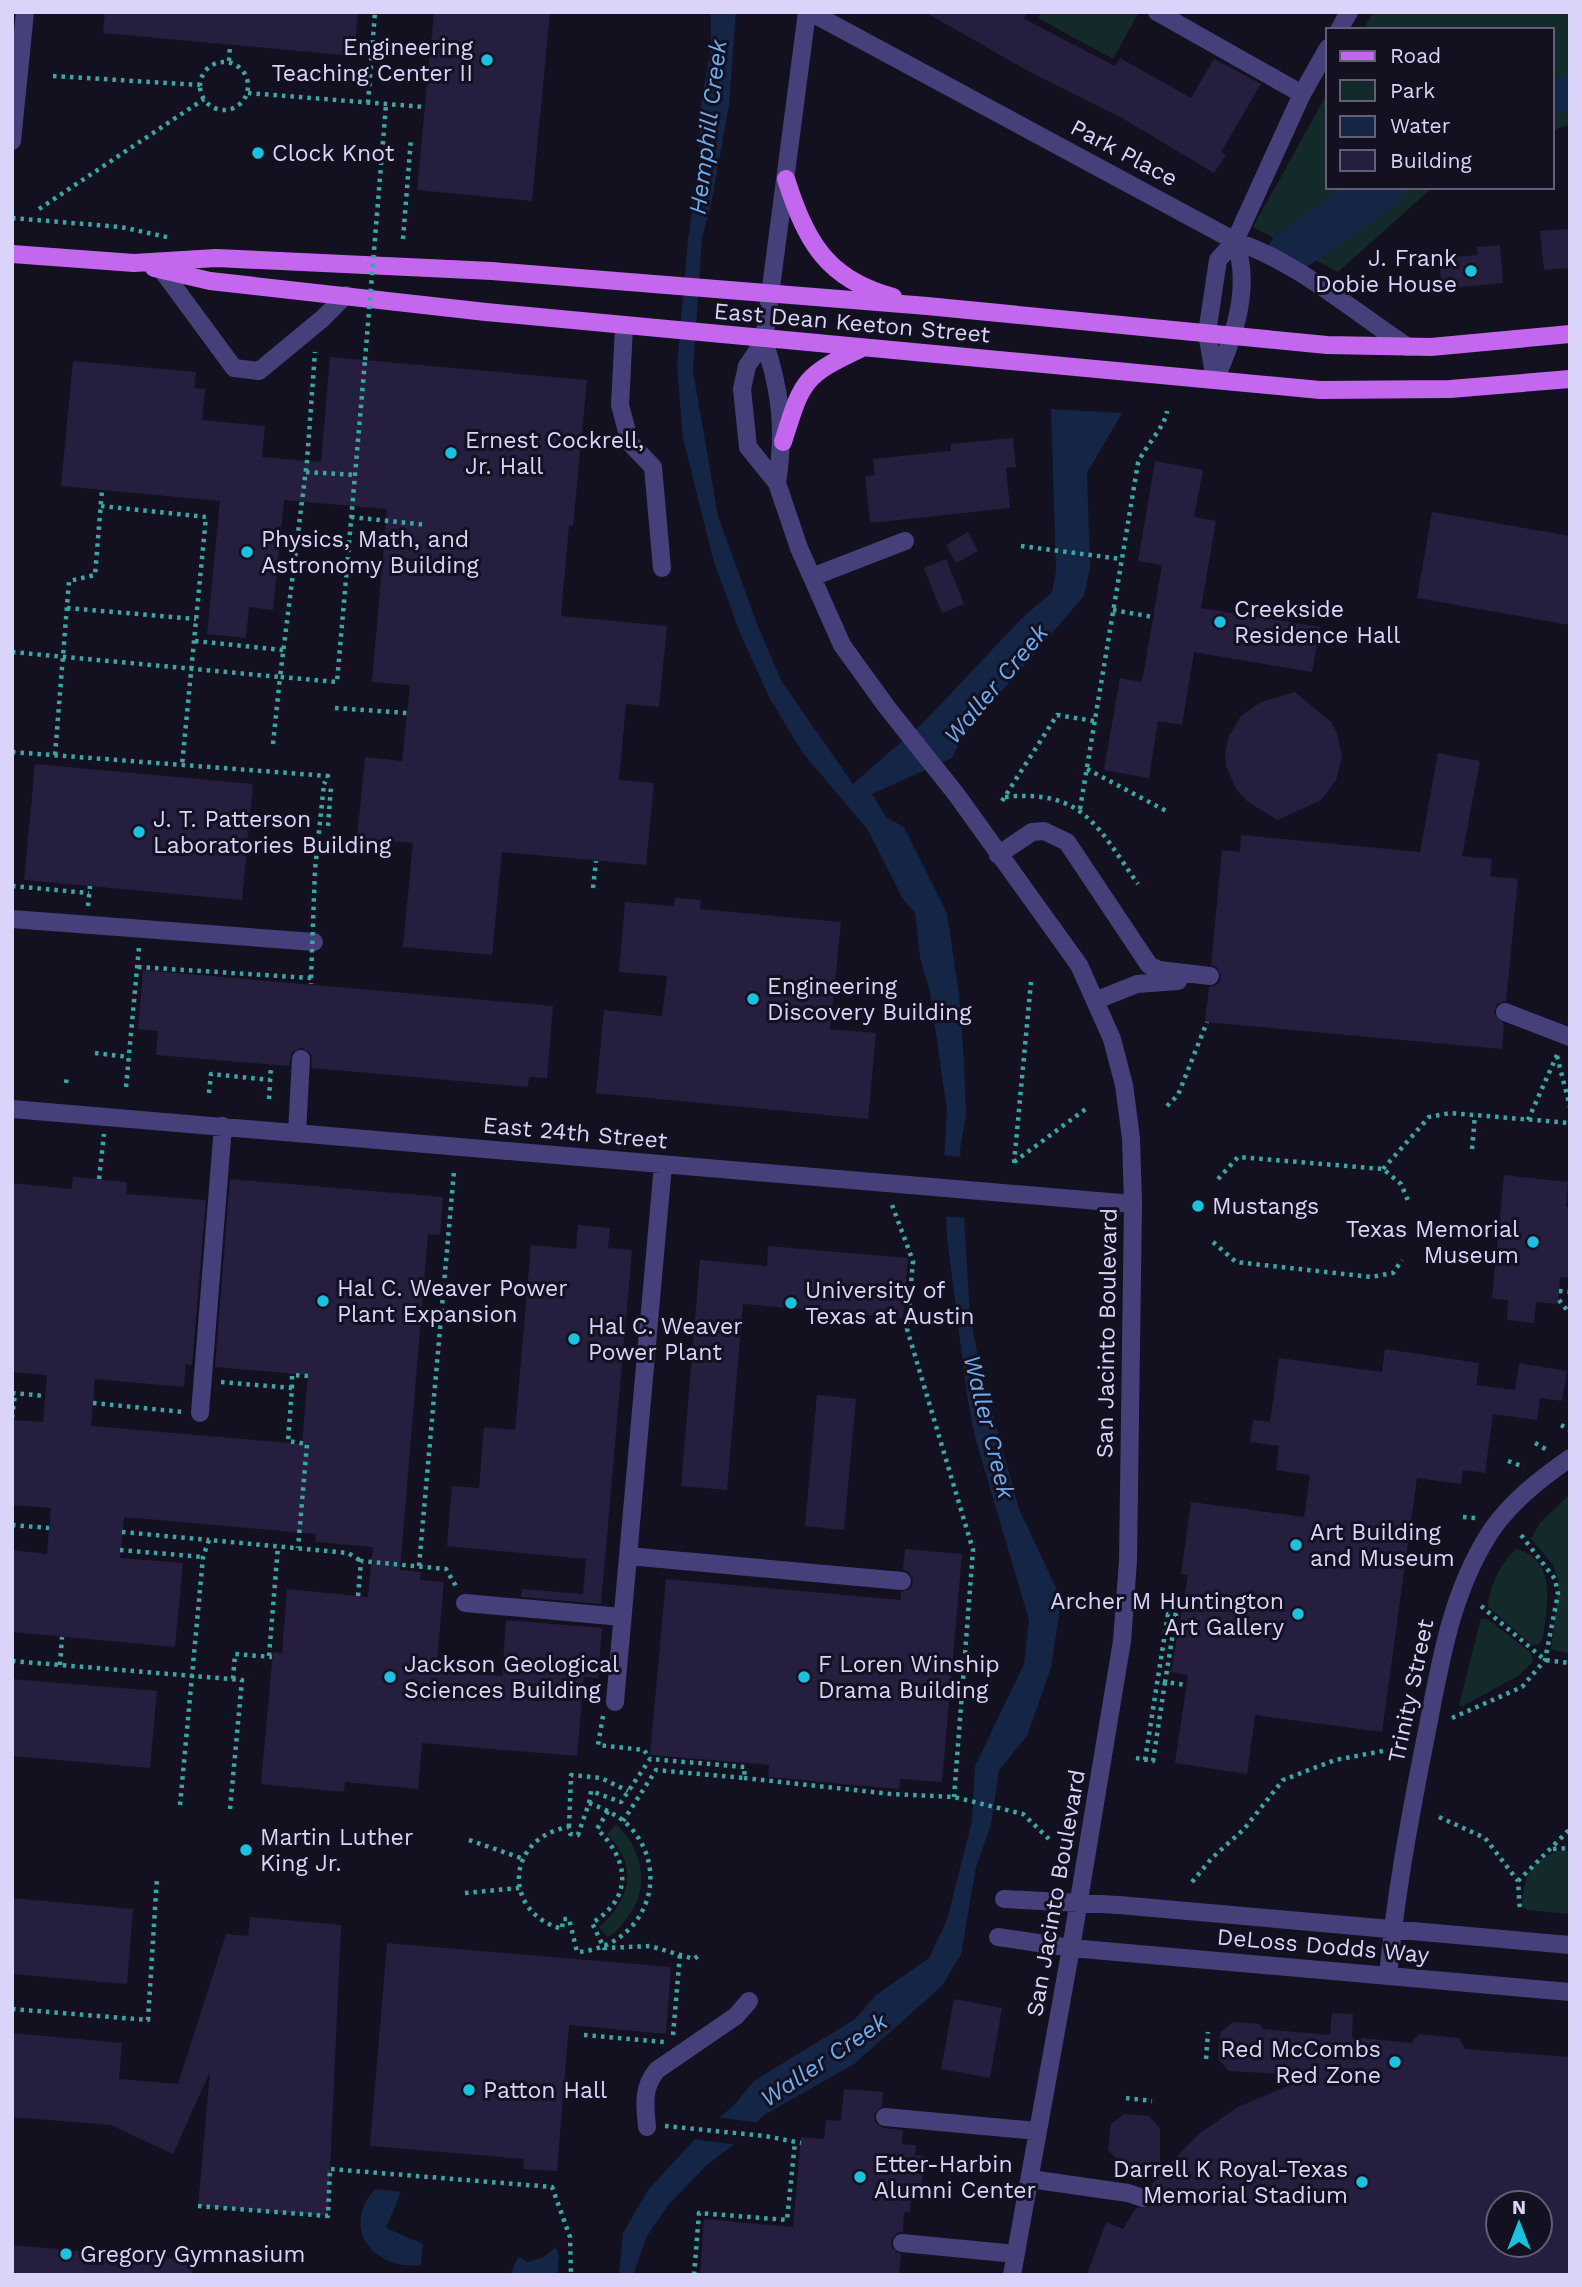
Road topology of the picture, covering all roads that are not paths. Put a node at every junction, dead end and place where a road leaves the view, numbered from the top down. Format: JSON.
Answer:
{"nodes":[{"id":1,"x":25,"y":12,"type":"edge"},
{"id":2,"x":808,"y":12,"type":"edge"},
{"id":3,"x":1157,"y":12,"type":"edge"},
{"id":4,"x":1349,"y":12,"type":"edge"},
{"id":5,"x":1340,"y":28,"type":"edge"},
{"id":6,"x":1326,"y":52,"type":"edge"},
{"id":7,"x":1302,"y":94,"type":"junction"},
{"id":8,"x":12,"y":141,"type":"edge"},
{"id":9,"x":786,"y":179,"type":"junction"},
{"id":10,"x":1235,"y":241,"type":"junction"},
{"id":11,"x":12,"y":254,"type":"edge"},
{"id":12,"x":134,"y":263,"type":"junction"},
{"id":13,"x":161,"y":270,"type":"junction"},
{"id":14,"x":769,"y":294,"type":"junction"},
{"id":15,"x":346,"y":295,"type":"junction"},
{"id":16,"x":927,"y":306,"type":"junction"},
{"id":17,"x":625,"y":327,"type":"junction"},
{"id":18,"x":1207,"y":333,"type":"junction"},
{"id":19,"x":1570,"y":334,"type":"edge"},
{"id":20,"x":1235,"y":335,"type":"junction"},
{"id":21,"x":765,"y":341,"type":"junction"},
{"id":22,"x":1408,"y":347,"type":"junction"},
{"id":23,"x":861,"y":349,"type":"junction"},
{"id":24,"x":1570,"y":379,"type":"edge"},
{"id":25,"x":1215,"y":380,"type":"junction"},
{"id":26,"x":783,"y":442,"type":"junction"},
{"id":27,"x":776,"y":483,"type":"junction"},
{"id":28,"x":905,"y":541,"type":"dead end"},
{"id":29,"x":662,"y":568,"type":"dead end"},
{"id":30,"x":812,"y":577,"type":"junction"},
{"id":31,"x":998,"y":855,"type":"junction"},
{"id":32,"x":12,"y":919,"type":"edge"},
{"id":33,"x":314,"y":942,"type":"dead end"},
{"id":34,"x":1097,"y":1000,"type":"junction"},
{"id":35,"x":1505,"y":1012,"type":"dead end"},
{"id":36,"x":1570,"y":1037,"type":"edge"},
{"id":37,"x":301,"y":1059,"type":"dead end"},
{"id":38,"x":12,"y":1109,"type":"edge"},
{"id":39,"x":223,"y":1126,"type":"junction"},
{"id":40,"x":297,"y":1133,"type":"junction"},
{"id":41,"x":663,"y":1165,"type":"junction"},
{"id":42,"x":1133,"y":1204,"type":"junction"},
{"id":43,"x":200,"y":1413,"type":"road end"},
{"id":44,"x":1570,"y":1458,"type":"edge"},
{"id":45,"x":628,"y":1556,"type":"junction"},
{"id":46,"x":902,"y":1581,"type":"dead end"},
{"id":47,"x":465,"y":1603,"type":"road end"},
{"id":48,"x":622,"y":1617,"type":"junction"},
{"id":49,"x":615,"y":1702,"type":"road end"},
{"id":50,"x":1004,"y":1899,"type":"dead end"},
{"id":51,"x":1079,"y":1902,"type":"junction"},
{"id":52,"x":1392,"y":1929,"type":"junction"},
{"id":53,"x":998,"y":1937,"type":"dead end"},
{"id":54,"x":1570,"y":1945,"type":"edge"},
{"id":55,"x":1071,"y":1948,"type":"junction"},
{"id":56,"x":1388,"y":1976,"type":"junction"},
{"id":57,"x":1570,"y":1992,"type":"edge"},
{"id":58,"x":749,"y":2001,"type":"dead end"},
{"id":59,"x":885,"y":2117,"type":"dead end"},
{"id":60,"x":647,"y":2127,"type":"dead end"},
{"id":61,"x":1038,"y":2131,"type":"junction"},
{"id":62,"x":1030,"y":2179,"type":"junction"},
{"id":63,"x":1143,"y":2198,"type":"dead end"},
{"id":64,"x":902,"y":2243,"type":"dead end"},
{"id":65,"x":1017,"y":2269,"type":"edge"}],
"edges":[{"from":1,"to":8,"type":"street"},
{"from":2,"to":9,"type":"street","name":"San Jacinto Boulevard"},
{"from":2,"to":10,"type":"street","name":"Park Place"},
{"from":3,"to":7,"type":"street"},
{"from":4,"to":5,"type":"street"},
{"from":6,"to":7,"type":"street"},
{"from":7,"to":10,"type":"street"},
{"from":9,"to":14,"type":"street","name":"San Jacinto Boulevard"},
{"from":9,"to":16,"type":"main road"},
{"from":10,"to":18,"type":"street"},
{"from":10,"to":20,"type":"street"},
{"from":10,"to":22,"type":"street","name":"Park Place"},
{"from":11,"to":12,"type":"main road","name":"East Dean Keeton Street"},
{"from":12,"to":13,"type":"main road","name":"East Dean Keeton Street"},
{"from":12,"to":14,"type":"main road","name":"East Dean Keeton Street"},
{"from":13,"to":15,"type":"main road","name":"East Dean Keeton Street"},
{"from":13,"to":15,"type":"street"},
{"from":14,"to":16,"type":"main road","name":"East Dean Keeton Street"},
{"from":14,"to":21,"type":"street","name":"San Jacinto Boulevard"},
{"from":15,"to":17,"type":"main road","name":"East Dean Keeton Street"},
{"from":16,"to":18,"type":"main road","name":"East Dean Keeton Street"},
{"from":17,"to":21,"type":"main road","name":"East Dean Keeton Street"},
{"from":17,"to":29,"type":"street"},
{"from":18,"to":20,"type":"main road","name":"East Dean Keeton Street"},
{"from":18,"to":25,"type":"street"},
{"from":19,"to":22,"type":"main road","name":"East Dean Keeton Street"},
{"from":20,"to":22,"type":"main road","name":"East Dean Keeton Street"},
{"from":20,"to":25,"type":"street"},
{"from":21,"to":23,"type":"main road","name":"East Dean Keeton Street"},
{"from":21,"to":26,"type":"street","name":"San Jacinto Boulevard"},
{"from":21,"to":27,"type":"street","name":"San Jacinto Boulevard"},
{"from":23,"to":25,"type":"main road","name":"East Dean Keeton Street"},
{"from":23,"to":26,"type":"main road"},
{"from":24,"to":25,"type":"main road","name":"East Dean Keeton Street"},
{"from":26,"to":27,"type":"street","name":"San Jacinto Boulevard"},
{"from":27,"to":30,"type":"street","name":"San Jacinto Boulevard"},
{"from":28,"to":30,"type":"street"},
{"from":30,"to":31,"type":"street","name":"San Jacinto Boulevard"},
{"from":31,"to":34,"type":"street","name":"San Jacinto Boulevard"},
{"from":31,"to":34,"type":"street"},
{"from":32,"to":33,"type":"street"},
{"from":34,"to":42,"type":"street","name":"San Jacinto Boulevard"},
{"from":35,"to":36,"type":"street"},
{"from":37,"to":40,"type":"street"},
{"from":38,"to":39,"type":"street","name":"East 24th Street"},
{"from":39,"to":40,"type":"street","name":"East 24th Street"},
{"from":39,"to":43,"type":"street"},
{"from":40,"to":41,"type":"street","name":"East 24th Street"},
{"from":41,"to":42,"type":"street","name":"East 24th Street"},
{"from":41,"to":45,"type":"street"},
{"from":42,"to":51,"type":"street","name":"San Jacinto Boulevard"},
{"from":44,"to":52,"type":"street","name":"Trinity Street"},
{"from":45,"to":46,"type":"street"},
{"from":45,"to":48,"type":"street"},
{"from":47,"to":48,"type":"street"},
{"from":48,"to":49,"type":"street"},
{"from":50,"to":51,"type":"street","name":"DeLoss Dodds Way"},
{"from":51,"to":52,"type":"street","name":"DeLoss Dodds Way"},
{"from":51,"to":55,"type":"street","name":"San Jacinto Boulevard"},
{"from":52,"to":54,"type":"street","name":"DeLoss Dodds Way"},
{"from":52,"to":56,"type":"street","name":"Trinity Street"},
{"from":53,"to":55,"type":"street","name":"DeLoss Dodds Way"},
{"from":55,"to":56,"type":"street","name":"DeLoss Dodds Way"},
{"from":55,"to":61,"type":"street","name":"San Jacinto Boulevard"},
{"from":56,"to":57,"type":"street","name":"DeLoss Dodds Way"},
{"from":58,"to":60,"type":"street"},
{"from":59,"to":61,"type":"street"},
{"from":61,"to":62,"type":"street","name":"San Jacinto Boulevard"},
{"from":62,"to":63,"type":"street"},
{"from":62,"to":65,"type":"street","name":"San Jacinto Boulevard"},
{"from":64,"to":65,"type":"street"}]}
